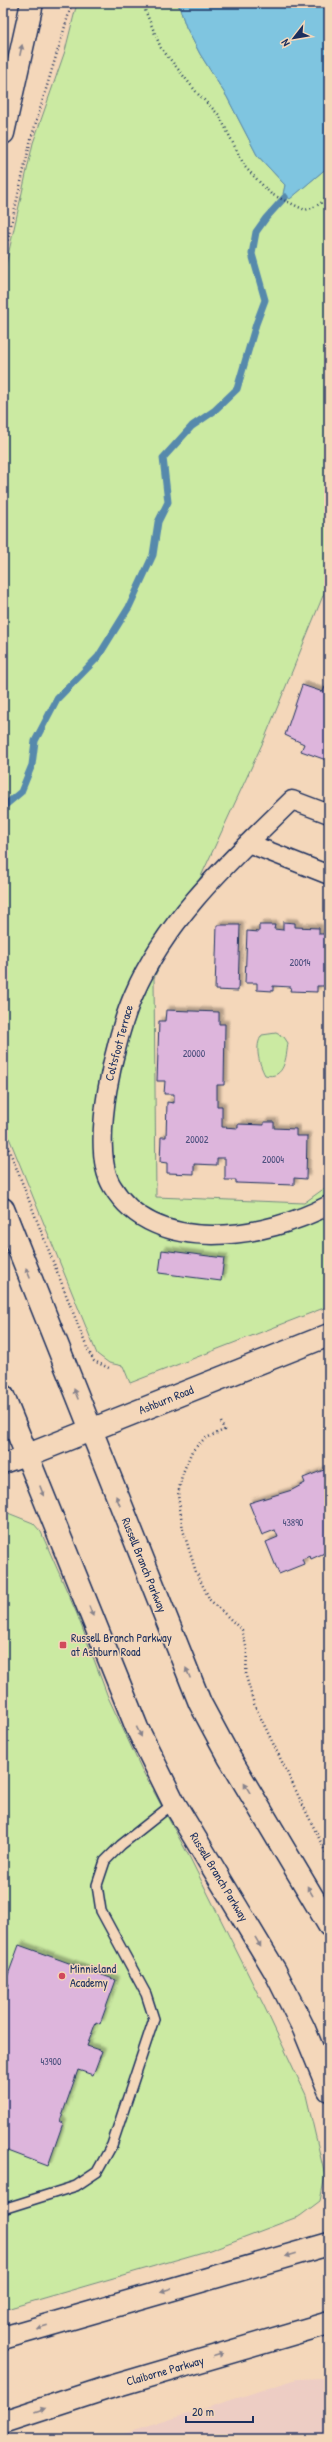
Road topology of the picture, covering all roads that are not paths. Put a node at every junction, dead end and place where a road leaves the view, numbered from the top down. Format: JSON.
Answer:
{"nodes":[{"id":1,"x":32,"y":3,"type":"edge"},
{"id":2,"x":3,"y":133,"type":"edge"},
{"id":3,"x":329,"y":814,"type":"edge"},
{"id":4,"x":248,"y":843,"type":"junction"},
{"id":5,"x":329,"y":875,"type":"edge"},
{"id":6,"x":329,"y":1205,"type":"edge"},
{"id":7,"x":3,"y":1209,"type":"edge"},
{"id":8,"x":329,"y":1335,"type":"edge"},
{"id":9,"x":3,"y":1396,"type":"edge"},
{"id":10,"x":91,"y":1430,"type":"junction"},
{"id":11,"x":28,"y":1455,"type":"junction"},
{"id":12,"x":3,"y":1464,"type":"edge"},
{"id":13,"x":174,"y":1803,"type":"junction"},
{"id":14,"x":329,"y":1925,"type":"edge"},
{"id":15,"x":329,"y":2090,"type":"edge"},
{"id":16,"x":3,"y":2208,"type":"edge"},
{"id":17,"x":329,"y":2244,"type":"edge"},
{"id":18,"x":329,"y":2323,"type":"edge"},
{"id":19,"x":3,"y":2338,"type":"edge"},
{"id":20,"x":3,"y":2422,"type":"edge"}],
"edges":[{"from":2,"to":1,"type":"main road","one_way":true},
{"from":3,"to":4,"type":"street","name":"Coltsfoot Terrace"},
{"from":4,"to":5,"type":"street"},
{"from":4,"to":6,"type":"street","name":"Coltsfoot Terrace"},
{"from":10,"to":7,"type":"main road","name":"Russell Branch Parkway","one_way":true},
{"from":8,"to":10,"type":"main road","name":"Ashburn Road"},
{"from":9,"to":11,"type":"main road","name":"Russell Branch Parkway"},
{"from":10,"to":11,"type":"main road","name":"Ashburn Road"},
{"from":14,"to":10,"type":"main road","name":"Russell Branch Parkway","one_way":true},
{"from":11,"to":12,"type":"street","name":"Ashburn Road"},
{"from":11,"to":13,"type":"main road","name":"Russell Branch Parkway","one_way":true},
{"from":13,"to":15,"type":"main road","name":"Russell Branch Parkway","one_way":true},
{"from":13,"to":16,"type":"lane"},
{"from":17,"to":19,"type":"main road","one_way":true},
{"from":20,"to":18,"type":"main road","name":"Claiborne Parkway","one_way":true}]}
